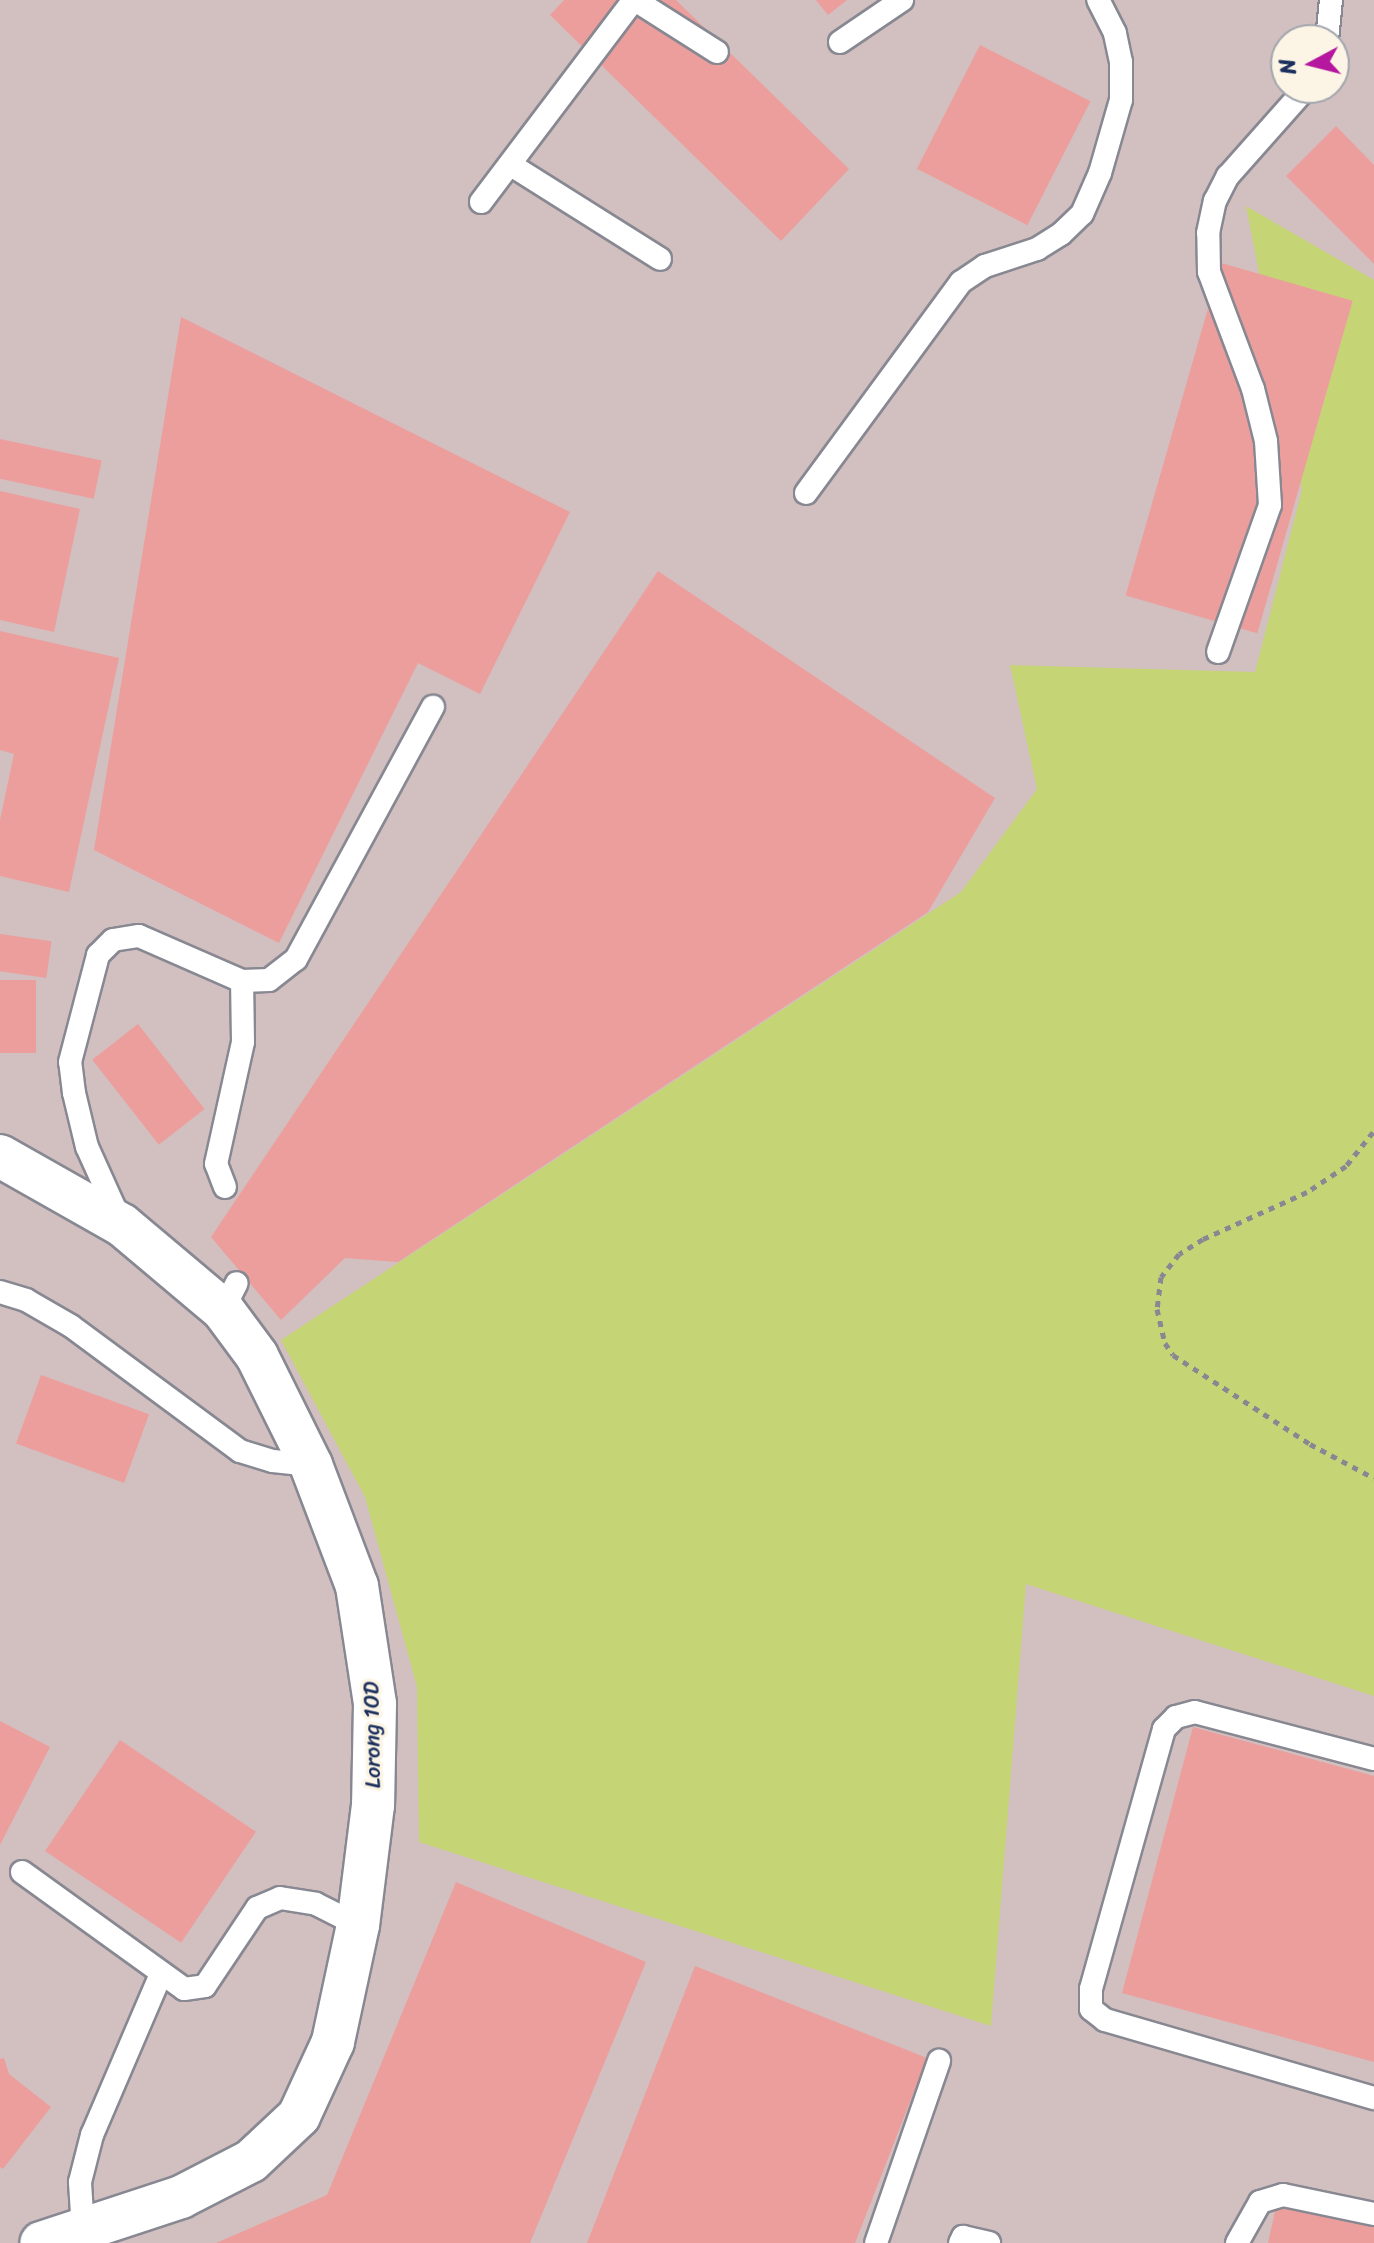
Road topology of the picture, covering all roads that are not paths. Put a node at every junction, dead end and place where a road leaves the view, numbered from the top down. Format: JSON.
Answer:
{"nodes":[{"id":1,"x":635,"y":0,"type":"edge"},
{"id":2,"x":902,"y":0,"type":"edge"},
{"id":3,"x":1098,"y":0,"type":"edge"},
{"id":4,"x":1331,"y":0,"type":"edge"},
{"id":5,"x":1329,"y":24,"type":"edge"},
{"id":6,"x":840,"y":42,"type":"dead end"},
{"id":7,"x":717,"y":52,"type":"dead end"},
{"id":8,"x":1292,"y":104,"type":"edge"},
{"id":9,"x":511,"y":165,"type":"junction"},
{"id":10,"x":481,"y":202,"type":"dead end"},
{"id":11,"x":660,"y":259,"type":"dead end"},
{"id":12,"x":806,"y":493,"type":"dead end"},
{"id":13,"x":1218,"y":652,"type":"dead end"},
{"id":14,"x":433,"y":707,"type":"dead end"},
{"id":15,"x":242,"y":981,"type":"junction"},
{"id":16,"x":0,"y":1156,"type":"edge"},
{"id":17,"x":225,"y":1187,"type":"dead end"},
{"id":18,"x":122,"y":1225,"type":"junction"},
{"id":19,"x":0,"y":1292,"type":"edge"},
{"id":20,"x":311,"y":1465,"type":"junction"},
{"id":21,"x":1374,"y":1759,"type":"edge"},
{"id":22,"x":22,"y":1872,"type":"dead end"},
{"id":23,"x":358,"y":1925,"type":"junction"},
{"id":24,"x":161,"y":1974,"type":"junction"},
{"id":25,"x":939,"y":2061,"type":"dead end"},
{"id":26,"x":1374,"y":2098,"type":"edge"},
{"id":27,"x":1374,"y":2214,"type":"edge"},
{"id":28,"x":83,"y":2230,"type":"junction"},
{"id":29,"x":41,"y":2243,"type":"edge"},
{"id":30,"x":876,"y":2243,"type":"edge"},
{"id":31,"x":960,"y":2243,"type":"edge"},
{"id":32,"x":989,"y":2243,"type":"edge"},
{"id":33,"x":1237,"y":2243,"type":"edge"}],
"edges":[{"from":1,"to":7,"type":"lane"},
{"from":1,"to":9,"type":"lane"},
{"from":2,"to":6,"type":"lane"},
{"from":3,"to":12,"type":"lane"},
{"from":4,"to":5,"type":"lane"},
{"from":8,"to":13,"type":"lane"},
{"from":9,"to":10,"type":"lane"},
{"from":9,"to":11,"type":"lane"},
{"from":14,"to":15,"type":"lane"},
{"from":15,"to":17,"type":"lane"},
{"from":15,"to":18,"type":"lane"},
{"from":16,"to":18,"type":"street","name":"Lorong 10D"},
{"from":18,"to":20,"type":"street","name":"Lorong 10D"},
{"from":19,"to":20,"type":"lane"},
{"from":20,"to":23,"type":"street","name":"Lorong 10D"},
{"from":21,"to":26,"type":"lane"},
{"from":22,"to":24,"type":"lane"},
{"from":23,"to":24,"type":"lane"},
{"from":23,"to":28,"type":"street","name":"Lorong 10D"},
{"from":24,"to":28,"type":"lane"},
{"from":25,"to":30,"type":"lane"},
{"from":27,"to":33,"type":"lane"},
{"from":28,"to":29,"type":"street","name":"Lorong 10D"},
{"from":31,"to":32,"type":"lane"}]}
